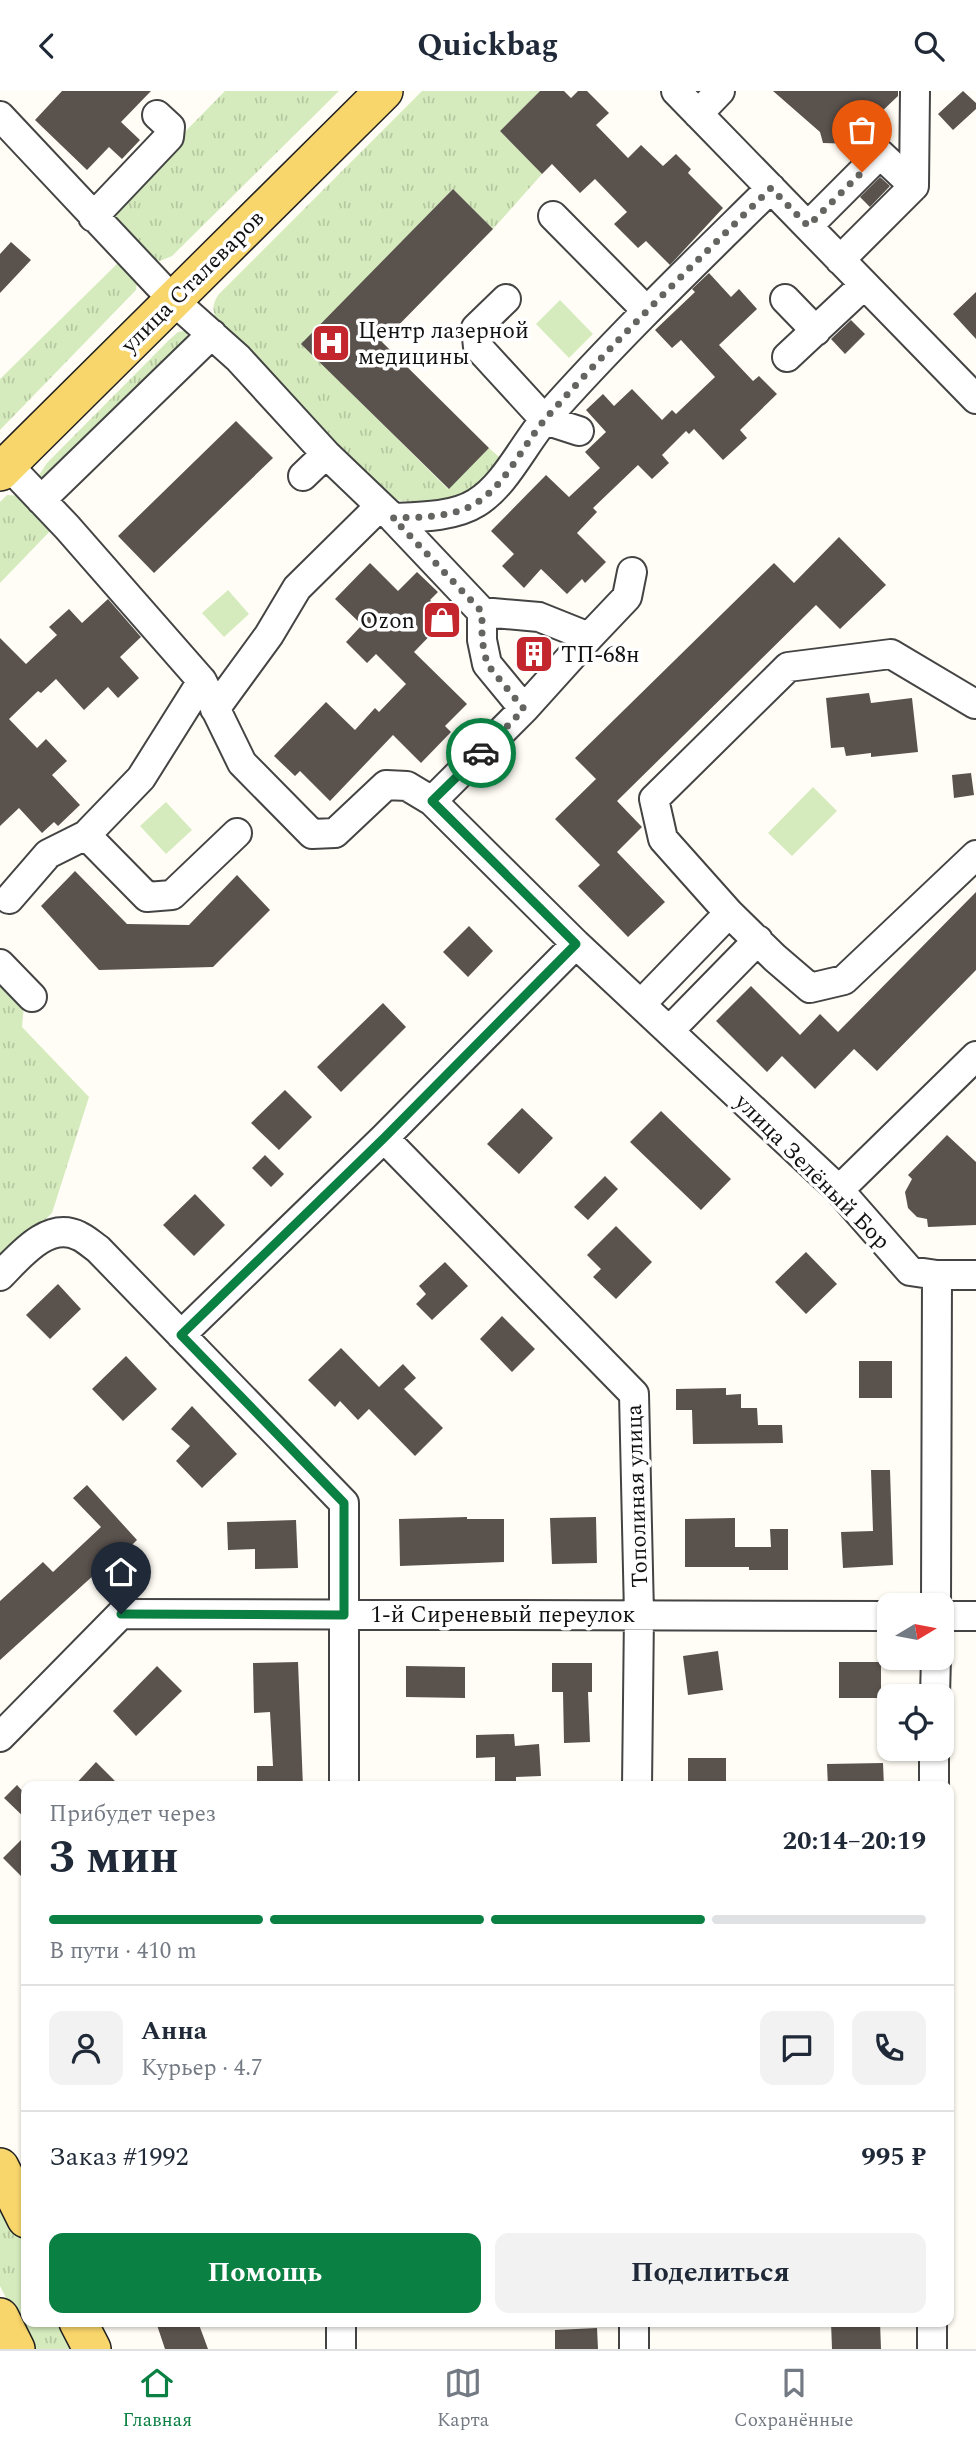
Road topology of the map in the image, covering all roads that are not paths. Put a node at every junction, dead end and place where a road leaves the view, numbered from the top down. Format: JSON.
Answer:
{"nodes":[{"id":1,"x":384,"y":91,"type":"edge"},
{"id":2,"x":676,"y":91,"type":"edge"},
{"id":3,"x":720,"y":91,"type":"edge"},
{"id":4,"x":915,"y":91,"type":"edge"},
{"id":5,"x":698,"y":114,"type":"junction"},
{"id":6,"x":157,"y":115,"type":"dead end"},
{"id":7,"x":0,"y":116,"type":"edge"},
{"id":8,"x":914,"y":186,"type":"junction"},
{"id":9,"x":771,"y":188,"type":"junction"},
{"id":10,"x":553,"y":216,"type":"dead end"},
{"id":11,"x":93,"y":217,"type":"junction"},
{"id":12,"x":808,"y":226,"type":"junction"},
{"id":13,"x":839,"y":260,"type":"junction"},
{"id":14,"x":864,"y":285,"type":"junction"},
{"id":15,"x":506,"y":299,"type":"dead end"},
{"id":16,"x":785,"y":299,"type":"dead end"},
{"id":17,"x":173,"y":300,"type":"junction"},
{"id":18,"x":646,"y":310,"type":"junction"},
{"id":19,"x":816,"y":331,"type":"junction"},
{"id":20,"x":212,"y":334,"type":"junction"},
{"id":21,"x":787,"y":357,"type":"dead end"},
{"id":22,"x":976,"y":399,"type":"edge"},
{"id":23,"x":545,"y":420,"type":"junction"},
{"id":24,"x":579,"y":431,"type":"dead end"},
{"id":25,"x":326,"y":454,"type":"junction"},
{"id":26,"x":4,"y":468,"type":"edge"},
{"id":27,"x":303,"y":476,"type":"dead end"},
{"id":28,"x":41,"y":500,"type":"junction"},
{"id":29,"x":386,"y":512,"type":"junction"},
{"id":30,"x":632,"y":572,"type":"dead end"},
{"id":31,"x":482,"y":612,"type":"junction"},
{"id":32,"x":589,"y":637,"type":"junction"},
{"id":33,"x":202,"y":681,"type":"junction"},
{"id":34,"x":976,"y":705,"type":"edge"},
{"id":35,"x":215,"y":709,"type":"junction"},
{"id":36,"x":524,"y":709,"type":"junction"},
{"id":37,"x":432,"y":801,"type":"junction"},
{"id":38,"x":237,"y":833,"type":"dead end"},
{"id":39,"x":86,"y":835,"type":"junction"},
{"id":40,"x":976,"y":855,"type":"edge"},
{"id":41,"x":3,"y":902,"type":"edge"},
{"id":42,"x":729,"y":913,"type":"junction"},
{"id":43,"x":758,"y":940,"type":"junction"},
{"id":44,"x":576,"y":944,"type":"junction"},
{"id":45,"x":0,"y":964,"type":"edge"},
{"id":46,"x":32,"y":997,"type":"dead end"},
{"id":47,"x":642,"y":1003,"type":"junction"},
{"id":48,"x":670,"y":1030,"type":"junction"},
{"id":49,"x":976,"y":1056,"type":"edge"},
{"id":50,"x":384,"y":1138,"type":"junction"},
{"id":51,"x":839,"y":1190,"type":"junction"},
{"id":52,"x":937,"y":1275,"type":"junction"},
{"id":53,"x":976,"y":1275,"type":"edge"},
{"id":54,"x":0,"y":1276,"type":"edge"},
{"id":55,"x":181,"y":1335,"type":"junction"},
{"id":56,"x":936,"y":1593,"type":"edge"},
{"id":57,"x":639,"y":1613,"type":"junction"},
{"id":58,"x":344,"y":1615,"type":"junction"},
{"id":59,"x":877,"y":1616,"type":"edge"},
{"id":60,"x":954,"y":1616,"type":"edge"},
{"id":61,"x":976,"y":1616,"type":"edge"},
{"id":62,"x":0,"y":1737,"type":"edge"},
{"id":63,"x":934,"y":1761,"type":"edge"},
{"id":64,"x":344,"y":1781,"type":"edge"},
{"id":65,"x":637,"y":1781,"type":"edge"},
{"id":66,"x":934,"y":1781,"type":"edge"},
{"id":67,"x":0,"y":2167,"type":"edge"},
{"id":68,"x":21,"y":2209,"type":"edge"},
{"id":69,"x":0,"y":2317,"type":"edge"},
{"id":70,"x":81,"y":2327,"type":"edge"},
{"id":71,"x":341,"y":2327,"type":"edge"},
{"id":72,"x":634,"y":2327,"type":"edge"},
{"id":73,"x":932,"y":2327,"type":"edge"},
{"id":74,"x":16,"y":2349,"type":"edge"},
{"id":75,"x":92,"y":2349,"type":"edge"},
{"id":76,"x":341,"y":2349,"type":"edge"},
{"id":77,"x":634,"y":2349,"type":"edge"},
{"id":78,"x":932,"y":2349,"type":"edge"}],
"edges":[{"from":1,"to":17,"type":"main road","name":"улица Сталеваров"},
{"from":2,"to":5,"type":"street"},
{"from":3,"to":5,"type":"street"},
{"from":4,"to":8,"type":"street"},
{"from":5,"to":9,"type":"street"},
{"from":6,"to":11,"type":"street"},
{"from":7,"to":11,"type":"street"},
{"from":8,"to":12,"type":"street"},
{"from":8,"to":13,"type":"street"},
{"from":9,"to":12,"type":"street"},
{"from":9,"to":18,"type":"street"},
{"from":10,"to":18,"type":"street"},
{"from":11,"to":17,"type":"street"},
{"from":12,"to":13,"type":"street"},
{"from":13,"to":14,"type":"street"},
{"from":14,"to":19,"type":"street"},
{"from":14,"to":22,"type":"street"},
{"from":15,"to":23,"type":"street"},
{"from":16,"to":19,"type":"street"},
{"from":17,"to":20,"type":"street"},
{"from":17,"to":26,"type":"main road","name":"улица Сталеваров"},
{"from":18,"to":23,"type":"street"},
{"from":19,"to":21,"type":"street"},
{"from":20,"to":25,"type":"street"},
{"from":20,"to":28,"type":"street"},
{"from":23,"to":24,"type":"street"},
{"from":23,"to":29,"type":"street"},
{"from":25,"to":27,"type":"street"},
{"from":25,"to":29,"type":"street"},
{"from":26,"to":28,"type":"street","name":"улица Зелёный Бор"},
{"from":28,"to":33,"type":"street","name":"улица Зелёный Бор"},
{"from":29,"to":31,"type":"street"},
{"from":29,"to":35,"type":"street"},
{"from":30,"to":32,"type":"street"},
{"from":31,"to":32,"type":"street"},
{"from":31,"to":36,"type":"street"},
{"from":32,"to":36,"type":"street"},
{"from":33,"to":35,"type":"street","name":"улица Зелёный Бор"},
{"from":33,"to":39,"type":"street"},
{"from":34,"to":42,"type":"street"},
{"from":35,"to":37,"type":"street","name":"улица Зелёный Бор"},
{"from":36,"to":37,"type":"street"},
{"from":37,"to":44,"type":"street","name":"улица Зелёный Бор"},
{"from":38,"to":39,"type":"street"},
{"from":39,"to":41,"type":"street"},
{"from":40,"to":43,"type":"street"},
{"from":42,"to":43,"type":"street"},
{"from":42,"to":47,"type":"street"},
{"from":43,"to":48,"type":"street"},
{"from":44,"to":47,"type":"street","name":"улица Зелёный Бор"},
{"from":44,"to":50,"type":"street"},
{"from":45,"to":46,"type":"street"},
{"from":47,"to":48,"type":"street","name":"улица Зелёный Бор"},
{"from":48,"to":51,"type":"street","name":"улица Зелёный Бор"},
{"from":49,"to":51,"type":"street"},
{"from":50,"to":55,"type":"street"},
{"from":50,"to":57,"type":"street","name":"Тополиная улица"},
{"from":51,"to":52,"type":"street","name":"улица Зелёный Бор"},
{"from":52,"to":53,"type":"street","name":"улица Зелёный Бор"},
{"from":52,"to":56,"type":"street"},
{"from":54,"to":55,"type":"street"},
{"from":55,"to":58,"type":"street"},
{"from":57,"to":58,"type":"street","name":"1-й Сиреневый переулок"},
{"from":57,"to":59,"type":"street","name":"1-й Сиреневый переулок"},
{"from":57,"to":65,"type":"street","name":"Тополиная улица"},
{"from":58,"to":62,"type":"street","name":"1-й Сиреневый переулок"},
{"from":58,"to":64,"type":"street"},
{"from":60,"to":61,"type":"street"},
{"from":63,"to":66,"type":"street"},
{"from":67,"to":68,"type":"main road"},
{"from":69,"to":74,"type":"main road"},
{"from":70,"to":75,"type":"main road"},
{"from":71,"to":76,"type":"street"},
{"from":72,"to":77,"type":"street"},
{"from":73,"to":78,"type":"street"}]}
